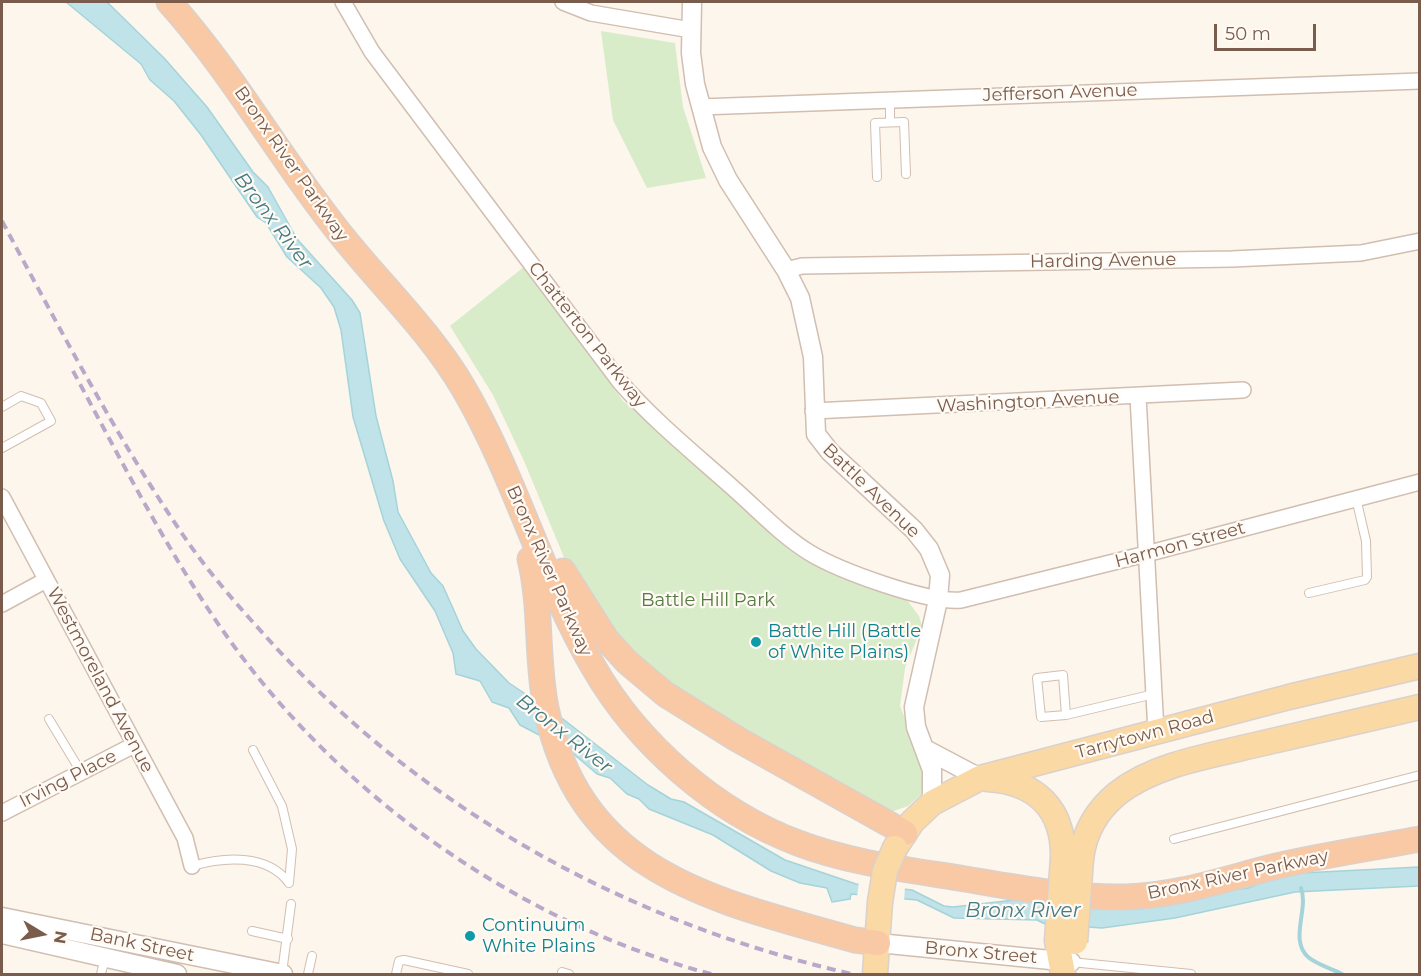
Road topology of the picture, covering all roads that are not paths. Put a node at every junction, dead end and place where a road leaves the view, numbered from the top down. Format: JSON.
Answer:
{"nodes":[{"id":1,"x":169,"y":2,"type":"edge"},
{"id":2,"x":191,"y":2,"type":"edge"},
{"id":3,"x":343,"y":2,"type":"edge"},
{"id":4,"x":563,"y":2,"type":"edge"},
{"id":5,"x":692,"y":2,"type":"edge"},
{"id":6,"x":691,"y":30,"type":"junction"},
{"id":7,"x":1419,"y":81,"type":"edge"},
{"id":8,"x":890,"y":99,"type":"junction"},
{"id":9,"x":700,"y":107,"type":"junction"},
{"id":10,"x":890,"y":122,"type":"junction"},
{"id":11,"x":906,"y":174,"type":"dead end"},
{"id":12,"x":877,"y":177,"type":"dead end"},
{"id":13,"x":1419,"y":241,"type":"edge"},
{"id":14,"x":786,"y":270,"type":"junction"},
{"id":15,"x":1243,"y":390,"type":"dead end"},
{"id":16,"x":1138,"y":396,"type":"junction"},
{"id":17,"x":2,"y":407,"type":"edge"},
{"id":18,"x":813,"y":411,"type":"junction"},
{"id":19,"x":2,"y":448,"type":"edge"},
{"id":20,"x":1419,"y":482,"type":"edge"},
{"id":21,"x":514,"y":496,"type":"junction"},
{"id":22,"x":2,"y":497,"type":"edge"},
{"id":23,"x":1356,"y":498,"type":"junction"},
{"id":24,"x":1146,"y":554,"type":"junction"},
{"id":25,"x":563,"y":571,"type":"junction"},
{"id":26,"x":46,"y":580,"type":"junction"},
{"id":27,"x":1309,"y":593,"type":"dead end"},
{"id":28,"x":938,"y":600,"type":"junction"},
{"id":29,"x":2,"y":604,"type":"edge"},
{"id":30,"x":1419,"y":666,"type":"edge"},
{"id":31,"x":1154,"y":694,"type":"junction"},
{"id":32,"x":1419,"y":707,"type":"edge"},
{"id":33,"x":1066,"y":715,"type":"junction"},
{"id":34,"x":50,"y":719,"type":"dead end"},
{"id":35,"x":1156,"y":732,"type":"junction"},
{"id":36,"x":134,"y":745,"type":"junction"},
{"id":37,"x":925,"y":748,"type":"junction"},
{"id":38,"x":253,"y":750,"type":"dead end"},
{"id":39,"x":81,"y":772,"type":"junction"},
{"id":40,"x":1419,"y":775,"type":"edge"},
{"id":41,"x":980,"y":778,"type":"junction"},
{"id":42,"x":932,"y":803,"type":"junction"},
{"id":43,"x":2,"y":813,"type":"edge"},
{"id":44,"x":1419,"y":823,"type":"edge"},
{"id":45,"x":1174,"y":839,"type":"dead end"},
{"id":46,"x":1419,"y":839,"type":"edge"},
{"id":47,"x":900,"y":840,"type":"junction"},
{"id":48,"x":1072,"y":858,"type":"junction"},
{"id":49,"x":192,"y":866,"type":"joint"},
{"id":50,"x":291,"y":904,"type":"dead end"},
{"id":51,"x":2,"y":917,"type":"edge"},
{"id":52,"x":252,"y":931,"type":"dead end"},
{"id":53,"x":2,"y":934,"type":"edge"},
{"id":54,"x":288,"y":939,"type":"junction"},
{"id":55,"x":878,"y":943,"type":"junction"},
{"id":56,"x":312,"y":956,"type":"dead end"},
{"id":57,"x":1066,"y":959,"type":"edge"},
{"id":58,"x":103,"y":966,"type":"edge"},
{"id":59,"x":130,"y":969,"type":"edge"},
{"id":60,"x":282,"y":974,"type":"edge"},
{"id":61,"x":177,"y":975,"type":"edge"},
{"id":62,"x":308,"y":975,"type":"edge"},
{"id":63,"x":396,"y":975,"type":"edge"},
{"id":64,"x":468,"y":975,"type":"edge"},
{"id":65,"x":875,"y":975,"type":"edge"},
{"id":66,"x":1191,"y":975,"type":"edge"}],
"edges":[{"from":1,"to":21,"type":"highway","name":"Bronx River Parkway"},
{"from":2,"to":25,"type":"highway","name":"Bronx River Parkway"},
{"from":3,"to":28,"type":"street","name":"Chatterton Parkway"},
{"from":4,"to":6,"type":"street"},
{"from":5,"to":6,"type":"street","name":"Battle Avenue"},
{"from":6,"to":9,"type":"street","name":"Battle Avenue"},
{"from":7,"to":8,"type":"street","name":"Jefferson Avenue"},
{"from":8,"to":9,"type":"street","name":"Jefferson Avenue"},
{"from":8,"to":10,"type":"lane"},
{"from":9,"to":14,"type":"street","name":"Battle Avenue"},
{"from":10,"to":11,"type":"lane"},
{"from":10,"to":12,"type":"lane"},
{"from":13,"to":14,"type":"street","name":"Harding Avenue"},
{"from":14,"to":18,"type":"street","name":"Battle Avenue"},
{"from":15,"to":16,"type":"street","name":"Washington Avenue"},
{"from":16,"to":18,"type":"street","name":"Washington Avenue"},
{"from":16,"to":24,"type":"street"},
{"from":17,"to":19,"type":"lane"},
{"from":18,"to":28,"type":"street","name":"Battle Avenue"},
{"from":20,"to":23,"type":"street","name":"Harmon Street"},
{"from":21,"to":46,"type":"highway","name":"Bronx River Parkway"},
{"from":21,"to":55,"type":"highway"},
{"from":22,"to":26,"type":"street","name":"Westmoreland Avenue"},
{"from":23,"to":24,"type":"street","name":"Harmon Street"},
{"from":23,"to":27,"type":"lane"},
{"from":24,"to":28,"type":"street","name":"Harmon Street"},
{"from":24,"to":31,"type":"street"},
{"from":25,"to":44,"type":"highway","name":"Bronx River Parkway"},
{"from":25,"to":47,"type":"highway"},
{"from":26,"to":29,"type":"street"},
{"from":26,"to":36,"type":"street","name":"Westmoreland Avenue"},
{"from":28,"to":37,"type":"street","name":"Battle Avenue"},
{"from":30,"to":35,"type":"main road","name":"Tarrytown Road"},
{"from":31,"to":33,"type":"lane"},
{"from":31,"to":35,"type":"street"},
{"from":32,"to":48,"type":"main road"},
{"from":33,"to":33,"type":"lane"},
{"from":34,"to":39,"type":"lane"},
{"from":35,"to":41,"type":"main road","name":"Tarrytown Road"},
{"from":36,"to":39,"type":"street","name":"Irving Place"},
{"from":36,"to":49,"type":"street","name":"Westmoreland Avenue"},
{"from":37,"to":41,"type":"street"},
{"from":37,"to":42,"type":"street","name":"Battle Avenue"},
{"from":38,"to":49,"type":"lane"},
{"from":39,"to":43,"type":"street","name":"Irving Place"},
{"from":40,"to":45,"type":"lane"},
{"from":41,"to":42,"type":"main road","name":"Tarrytown Road"},
{"from":41,"to":48,"type":"main road"},
{"from":42,"to":47,"type":"main road","name":"Tarrytown Road"},
{"from":47,"to":55,"type":"main road","bridge":true},
{"from":48,"to":57,"type":"main road","bridge":true},
{"from":50,"to":54,"type":"lane"},
{"from":51,"to":60,"type":"street","name":"Bank Street"},
{"from":52,"to":54,"type":"lane"},
{"from":53,"to":58,"type":"street","name":"Bank Street"},
{"from":54,"to":60,"type":"lane"},
{"from":55,"to":57,"type":"street","name":"Bronx Street"},
{"from":55,"to":65,"type":"main road"},
{"from":56,"to":62,"type":"lane"},
{"from":57,"to":66,"type":"lane","name":"Bronx Street"},
{"from":58,"to":59,"type":"street","name":"Bank Street"},
{"from":59,"to":61,"type":"street","name":"Bank Street"},
{"from":63,"to":64,"type":"lane"}]}
